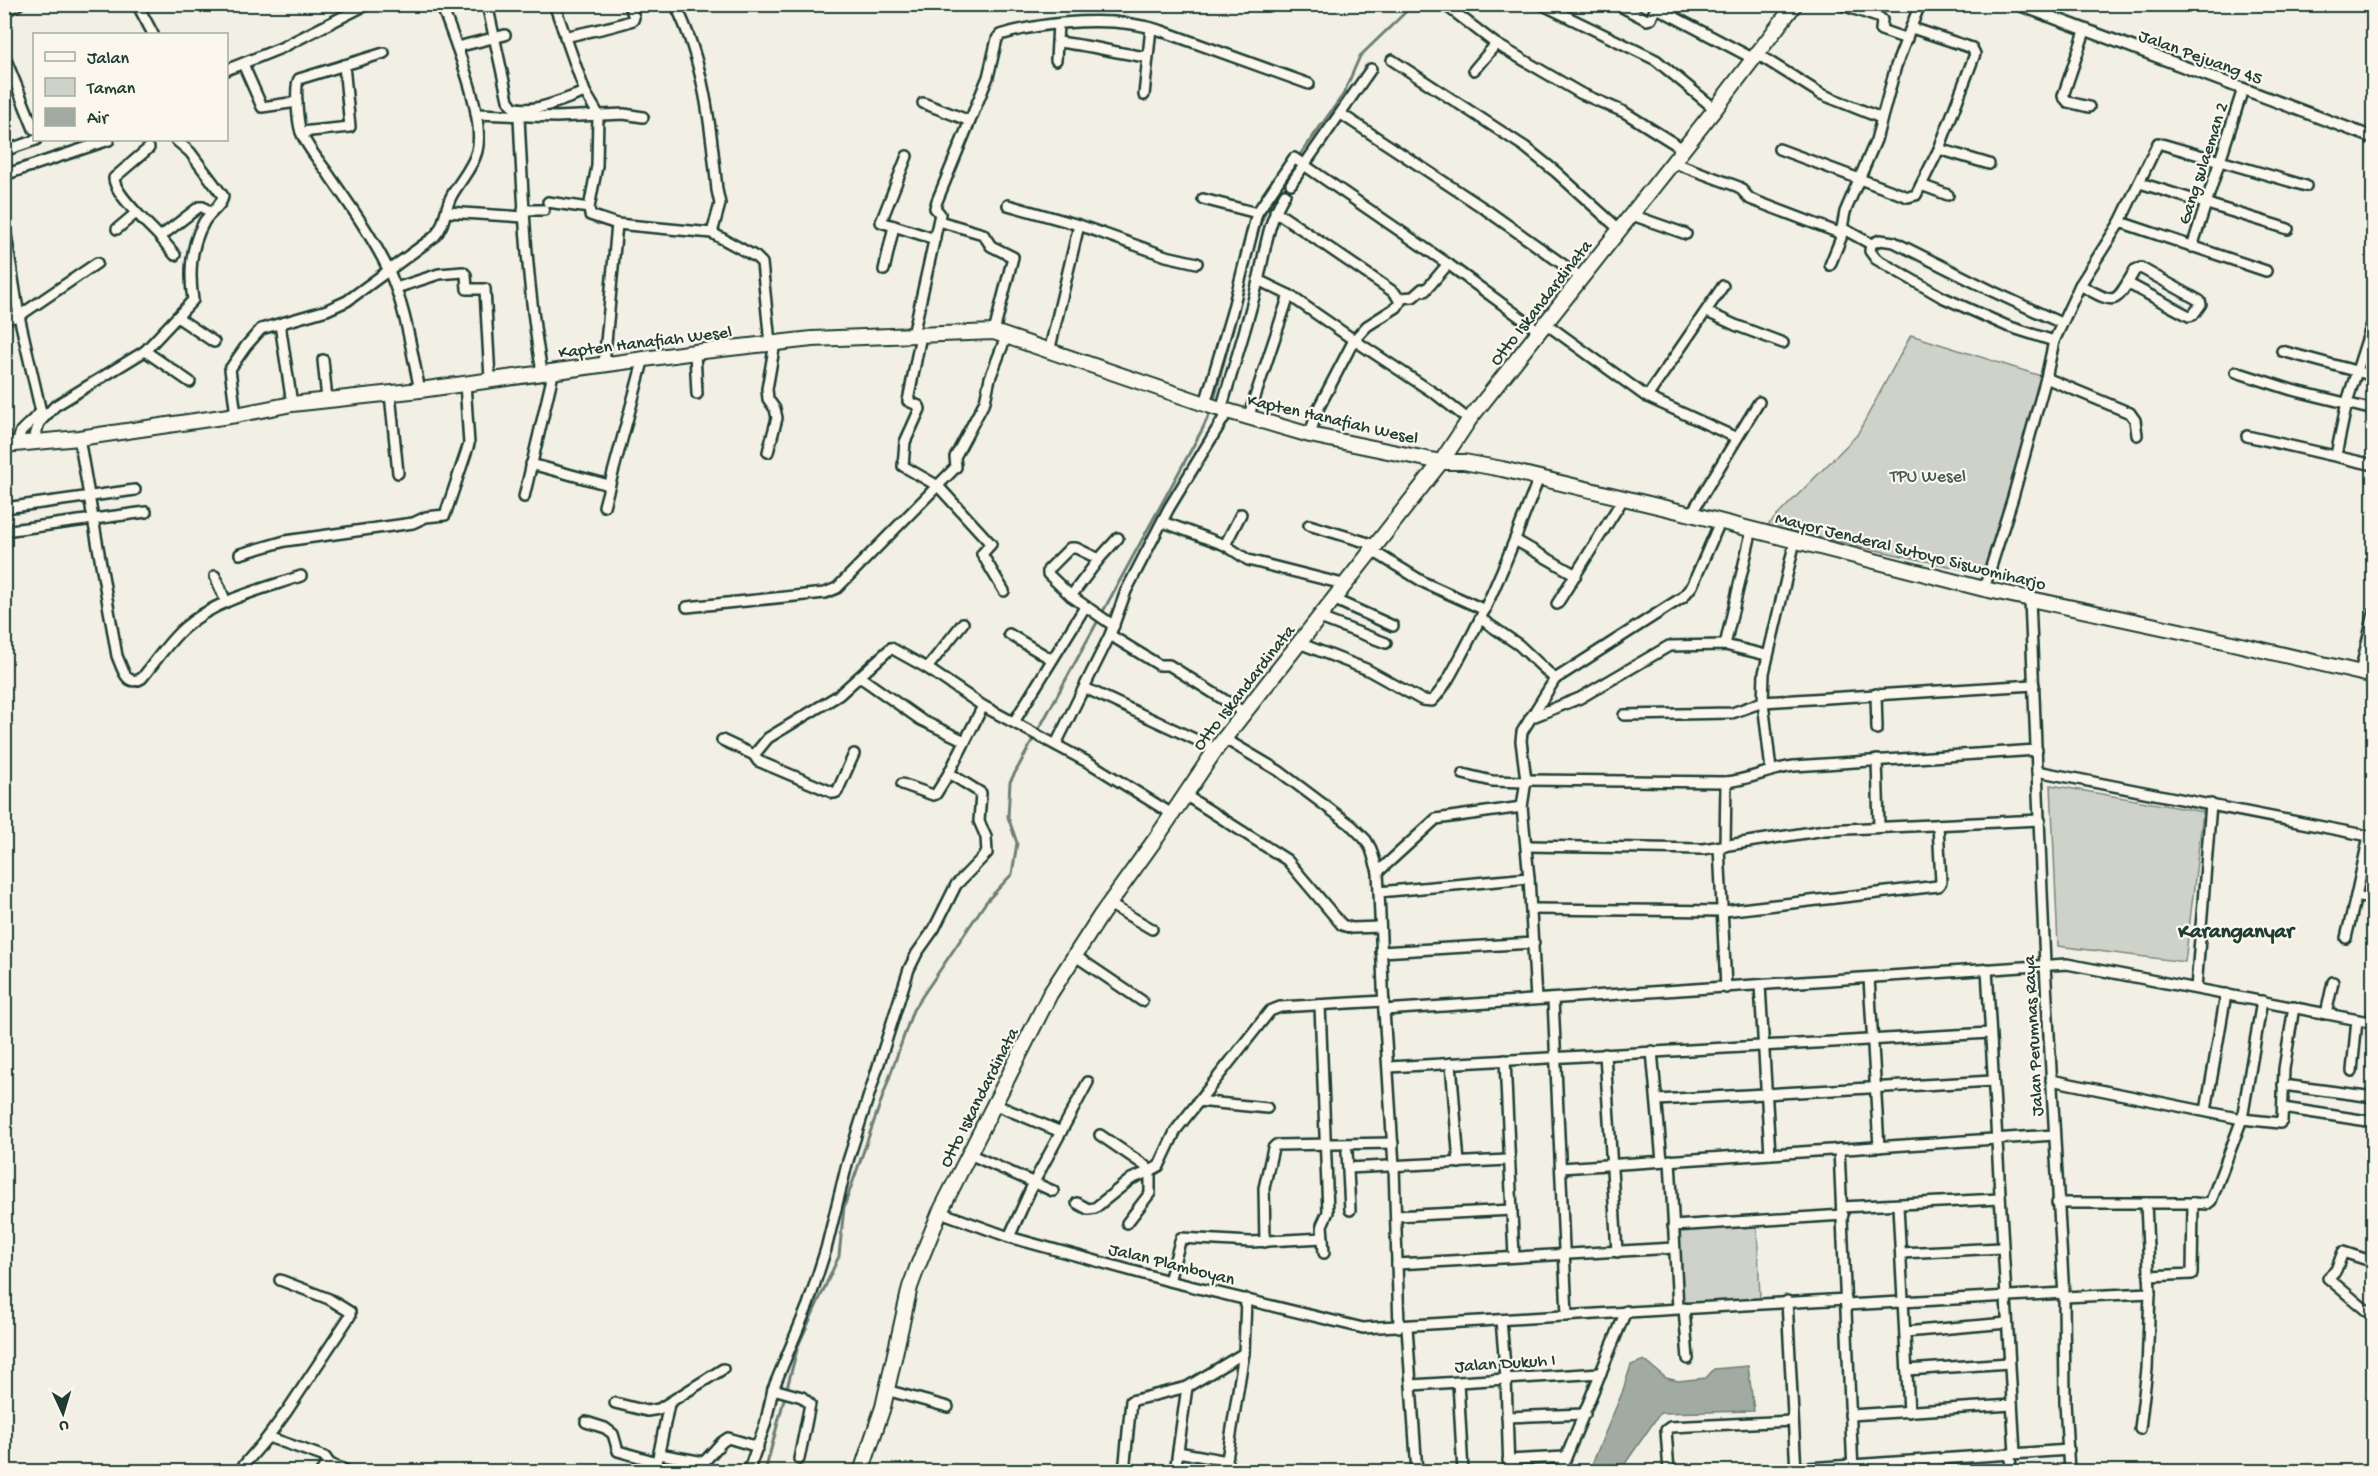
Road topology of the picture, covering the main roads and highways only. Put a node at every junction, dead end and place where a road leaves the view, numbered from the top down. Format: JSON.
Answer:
{"nodes":[{"id":1,"x":1795,"y":4,"type":"edge"},
{"id":2,"x":11,"y":445,"type":"edge"},
{"id":3,"x":1441,"y":462,"type":"junction"},
{"id":4,"x":2367,"y":675,"type":"edge"},
{"id":5,"x":861,"y":1472,"type":"edge"}],
"edges":[{"from":1,"to":3,"type":"main road","name":"Otto Iskandardinata"},
{"from":2,"to":3,"type":"main road","name":"Kapten Hanafiah Wesel"},
{"from":3,"to":4,"type":"main road","name":"Mayor Jenderal Sutoyo Siswomiharjo"},
{"from":3,"to":5,"type":"main road","name":"Otto Iskandardinata"}]}
